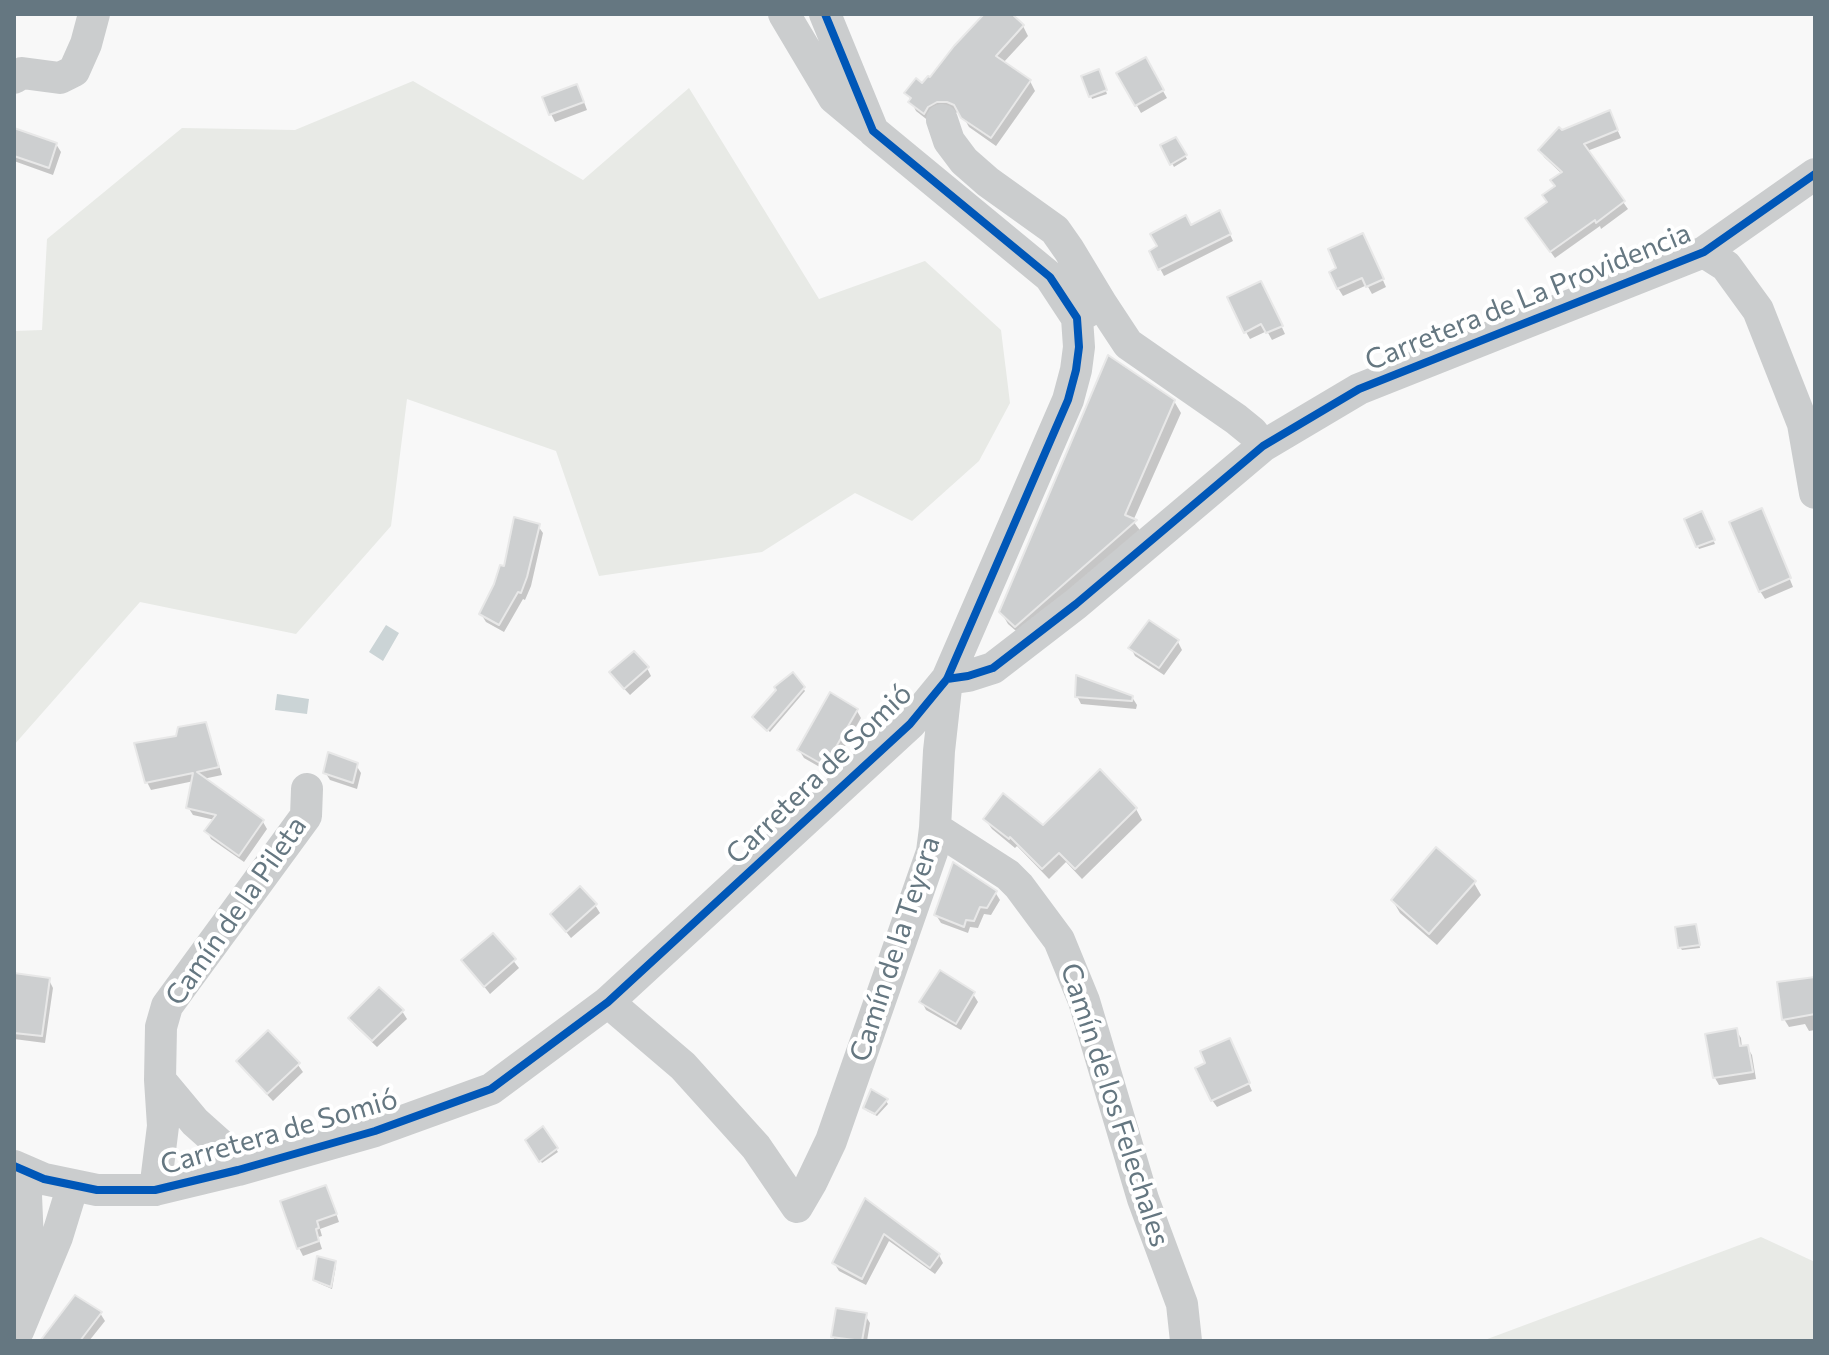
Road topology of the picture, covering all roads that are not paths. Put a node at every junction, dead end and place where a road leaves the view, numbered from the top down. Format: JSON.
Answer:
{"nodes":[{"id":1,"x":94,"y":14,"type":"edge"},
{"id":2,"x":784,"y":14,"type":"edge"},
{"id":3,"x":825,"y":14,"type":"edge"},
{"id":4,"x":14,"y":78,"type":"edge"},
{"id":5,"x":942,"y":120,"type":"dead end"},
{"id":6,"x":873,"y":131,"type":"junction"},
{"id":7,"x":1815,"y":174,"type":"edge"},
{"id":8,"x":1704,"y":252,"type":"junction"},
{"id":9,"x":1089,"y":310,"type":"junction"},
{"id":10,"x":1263,"y":446,"type":"junction"},
{"id":11,"x":1815,"y":493,"type":"edge"},
{"id":12,"x":947,"y":679,"type":"junction"},
{"id":13,"x":307,"y":789,"type":"dead end"},
{"id":14,"x":935,"y":828,"type":"junction"},
{"id":15,"x":608,"y":1002,"type":"junction"},
{"id":16,"x":160,"y":1080,"type":"junction"},
{"id":17,"x":19,"y":1168,"type":"edge"},
{"id":18,"x":238,"y":1170,"type":"junction"},
{"id":19,"x":73,"y":1185,"type":"junction"},
{"id":20,"x":155,"y":1190,"type":"junction"},
{"id":21,"x":16,"y":1334,"type":"edge"},
{"id":22,"x":1186,"y":1341,"type":"edge"}],
"edges":[{"from":1,"to":4,"type":"street"},
{"from":2,"to":6,"type":"street"},
{"from":3,"to":6,"type":"street"},
{"from":5,"to":9,"type":"street"},
{"from":6,"to":9,"type":"street"},
{"from":7,"to":8,"type":"street","name":"Carretera de La Providencia"},
{"from":8,"to":10,"type":"street","name":"Carretera de La Providencia"},
{"from":8,"to":11,"type":"street"},
{"from":9,"to":10,"type":"street"},
{"from":9,"to":12,"type":"street","name":"Carretera de Somió"},
{"from":10,"to":12,"type":"street","name":"Carretera de La Providencia"},
{"from":12,"to":14,"type":"street","name":"Camín de la Teyera"},
{"from":12,"to":15,"type":"street","name":"Carretera de Somió"},
{"from":13,"to":16,"type":"street","name":"Camín de la Pileta"},
{"from":14,"to":15,"type":"street","name":"Camín de la Teyera"},
{"from":14,"to":22,"type":"street","name":"Camín de los Felechales"},
{"from":15,"to":18,"type":"street","name":"Carretera de Somió"},
{"from":16,"to":18,"type":"street"},
{"from":16,"to":20,"type":"street","name":"Camín de la Pileta"},
{"from":17,"to":19,"type":"street","name":"Carretera de Somió"},
{"from":17,"to":21,"type":"street"},
{"from":18,"to":20,"type":"street","name":"Carretera de Somió"},
{"from":19,"to":20,"type":"street","name":"Carretera de Somió"},
{"from":19,"to":21,"type":"street"}]}
